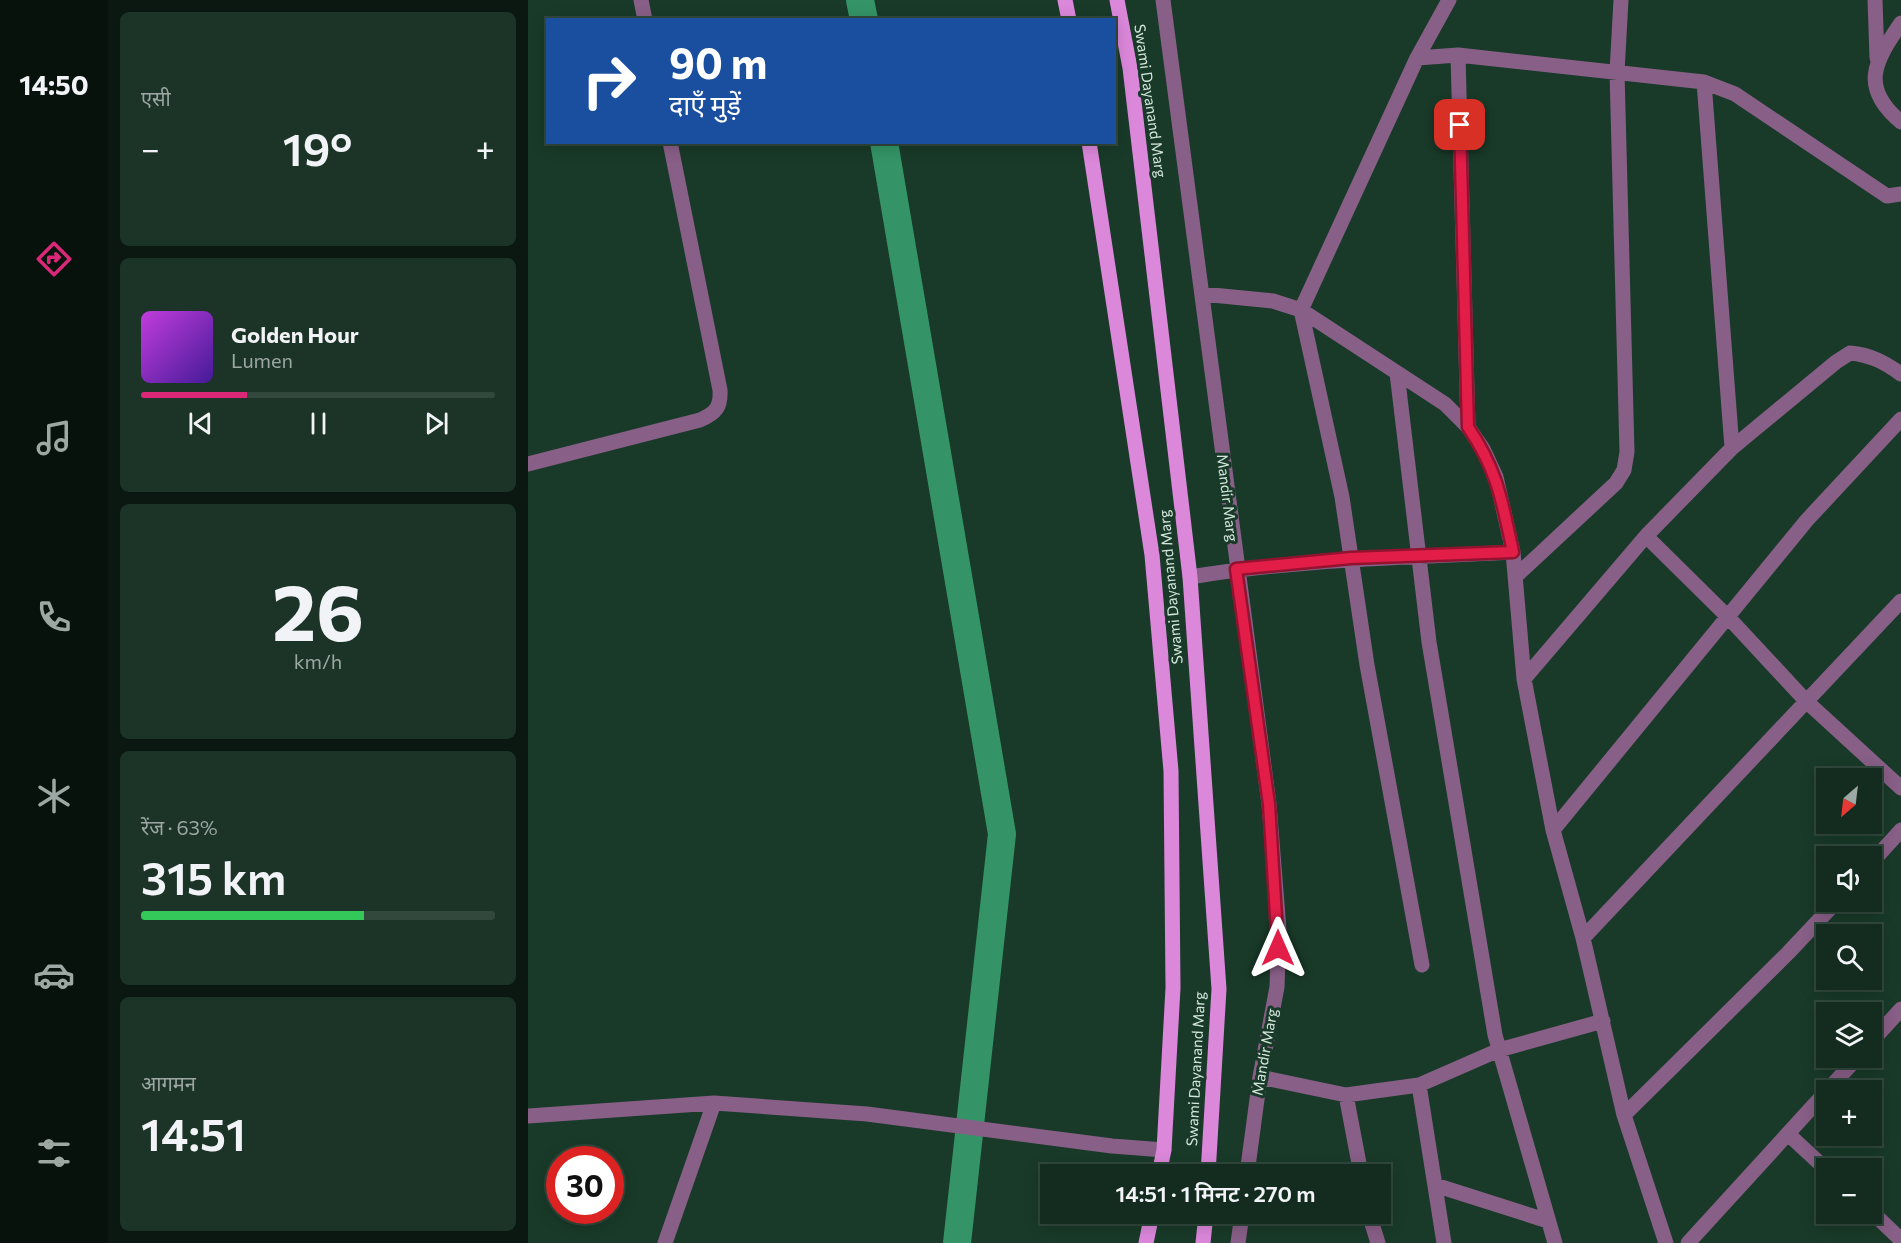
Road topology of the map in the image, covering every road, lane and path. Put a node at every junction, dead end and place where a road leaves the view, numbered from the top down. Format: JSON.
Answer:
{"nodes":[{"id":1,"x":641,"y":0,"type":"edge"},
{"id":2,"x":1065,"y":0,"type":"edge"},
{"id":3,"x":1117,"y":0,"type":"edge"},
{"id":4,"x":1163,"y":0,"type":"edge"},
{"id":5,"x":1449,"y":0,"type":"edge"},
{"id":6,"x":1620,"y":0,"type":"edge"},
{"id":7,"x":1875,"y":0,"type":"edge"},
{"id":8,"x":645,"y":18,"type":"edge"},
{"id":9,"x":1069,"y":18,"type":"edge"},
{"id":10,"x":1901,"y":23,"type":"edge"},
{"id":11,"x":1458,"y":55,"type":"junction"},
{"id":12,"x":1417,"y":58,"type":"junction"},
{"id":13,"x":1877,"y":58,"type":"junction"},
{"id":14,"x":1617,"y":72,"type":"junction"},
{"id":15,"x":1704,"y":82,"type":"junction"},
{"id":16,"x":1901,"y":122,"type":"edge"},
{"id":17,"x":670,"y":144,"type":"edge"},
{"id":18,"x":1089,"y":144,"type":"edge"},
{"id":19,"x":1901,"y":194,"type":"edge"},
{"id":20,"x":1202,"y":294,"type":"junction"},
{"id":21,"x":1301,"y":310,"type":"junction"},
{"id":22,"x":1397,"y":373,"type":"junction"},
{"id":23,"x":1901,"y":374,"type":"edge"},
{"id":24,"x":1901,"y":419,"type":"edge"},
{"id":25,"x":1468,"y":427,"type":"junction"},
{"id":26,"x":1732,"y":448,"type":"junction"},
{"id":27,"x":528,"y":464,"type":"edge"},
{"id":28,"x":1646,"y":536,"type":"junction"},
{"id":29,"x":1513,"y":552,"type":"junction"},
{"id":30,"x":1418,"y":557,"type":"junction"},
{"id":31,"x":1351,"y":558,"type":"junction"},
{"id":32,"x":1236,"y":569,"type":"junction"},
{"id":33,"x":1190,"y":577,"type":"junction"},
{"id":34,"x":1515,"y":577,"type":"junction"},
{"id":35,"x":1901,"y":601,"type":"edge"},
{"id":36,"x":1728,"y":617,"type":"junction"},
{"id":37,"x":1524,"y":680,"type":"junction"},
{"id":38,"x":1806,"y":701,"type":"junction"},
{"id":39,"x":1901,"y":788,"type":"edge"},
{"id":40,"x":1553,"y":830,"type":"junction"},
{"id":41,"x":1901,"y":830,"type":"edge"},
{"id":42,"x":1882,"y":851,"type":"edge"},
{"id":43,"x":1827,"y":912,"type":"edge"},
{"id":44,"x":1582,"y":938,"type":"junction"},
{"id":45,"x":1422,"y":965,"type":"dead end"},
{"id":46,"x":1901,"y":1009,"type":"edge"},
{"id":47,"x":1603,"y":1021,"type":"junction"},
{"id":48,"x":1882,"y":1030,"type":"edge"},
{"id":49,"x":1499,"y":1050,"type":"junction"},
{"id":50,"x":1848,"y":1068,"type":"edge"},
{"id":51,"x":1260,"y":1077,"type":"junction"},
{"id":52,"x":1419,"y":1085,"type":"junction"},
{"id":53,"x":1346,"y":1095,"type":"junction"},
{"id":54,"x":714,"y":1103,"type":"junction"},
{"id":55,"x":1624,"y":1115,"type":"junction"},
{"id":56,"x":528,"y":1116,"type":"edge"},
{"id":57,"x":1788,"y":1134,"type":"junction"},
{"id":58,"x":1164,"y":1150,"type":"junction"},
{"id":59,"x":1816,"y":1160,"type":"edge"},
{"id":60,"x":1161,"y":1164,"type":"edge"},
{"id":61,"x":1209,"y":1164,"type":"edge"},
{"id":62,"x":1248,"y":1164,"type":"edge"},
{"id":63,"x":1359,"y":1164,"type":"edge"},
{"id":64,"x":1435,"y":1185,"type":"junction"},
{"id":65,"x":1548,"y":1221,"type":"junction"},
{"id":66,"x":1882,"y":1222,"type":"edge"},
{"id":67,"x":1150,"y":1224,"type":"edge"},
{"id":68,"x":1205,"y":1224,"type":"edge"},
{"id":69,"x":1241,"y":1224,"type":"edge"},
{"id":70,"x":1371,"y":1224,"type":"edge"},
{"id":71,"x":1901,"y":1240,"type":"edge"},
{"id":72,"x":665,"y":1243,"type":"edge"},
{"id":73,"x":1146,"y":1243,"type":"edge"},
{"id":74,"x":1203,"y":1243,"type":"edge"},
{"id":75,"x":1238,"y":1243,"type":"edge"},
{"id":76,"x":1378,"y":1243,"type":"edge"},
{"id":77,"x":1444,"y":1243,"type":"edge"},
{"id":78,"x":1555,"y":1243,"type":"edge"},
{"id":79,"x":1666,"y":1243,"type":"edge"},
{"id":80,"x":1688,"y":1243,"type":"edge"}],
"edges":[{"from":1,"to":8,"type":"street"},
{"from":2,"to":9,"type":"main road"},
{"from":3,"to":33,"type":"main road","name":"Swami Dayanand Marg"},
{"from":4,"to":20,"type":"street","name":"Mandir Marg"},
{"from":5,"to":12,"type":"street"},
{"from":6,"to":14,"type":"street"},
{"from":7,"to":13,"type":"street"},
{"from":10,"to":13,"type":"street"},
{"from":11,"to":12,"type":"street"},
{"from":11,"to":14,"type":"street"},
{"from":11,"to":25,"type":"street"},
{"from":12,"to":21,"type":"street"},
{"from":13,"to":16,"type":"street"},
{"from":14,"to":15,"type":"street"},
{"from":14,"to":34,"type":"street"},
{"from":15,"to":19,"type":"street"},
{"from":15,"to":26,"type":"street"},
{"from":17,"to":27,"type":"street"},
{"from":18,"to":58,"type":"main road","name":"Swami Dayanand Marg"},
{"from":20,"to":21,"type":"street"},
{"from":20,"to":32,"type":"street","name":"Mandir Marg"},
{"from":21,"to":22,"type":"street"},
{"from":21,"to":31,"type":"street"},
{"from":22,"to":25,"type":"street"},
{"from":22,"to":30,"type":"street"},
{"from":23,"to":26,"type":"street"},
{"from":24,"to":36,"type":"street"},
{"from":25,"to":29,"type":"street"},
{"from":26,"to":28,"type":"street"},
{"from":28,"to":36,"type":"street"},
{"from":28,"to":37,"type":"street"},
{"from":29,"to":30,"type":"street"},
{"from":29,"to":34,"type":"street"},
{"from":30,"to":31,"type":"street"},
{"from":30,"to":49,"type":"street"},
{"from":31,"to":32,"type":"street"},
{"from":31,"to":45,"type":"street"},
{"from":32,"to":33,"type":"street"},
{"from":32,"to":51,"type":"street","name":"Mandir Marg"},
{"from":33,"to":61,"type":"main road","name":"Swami Dayanand Marg"},
{"from":34,"to":37,"type":"street"},
{"from":35,"to":38,"type":"street"},
{"from":36,"to":38,"type":"street"},
{"from":36,"to":40,"type":"street"},
{"from":37,"to":40,"type":"street"},
{"from":38,"to":39,"type":"street"},
{"from":38,"to":44,"type":"street"},
{"from":40,"to":44,"type":"street"},
{"from":41,"to":42,"type":"street"},
{"from":43,"to":55,"type":"street"},
{"from":44,"to":47,"type":"street"},
{"from":46,"to":48,"type":"street"},
{"from":47,"to":49,"type":"street"},
{"from":47,"to":55,"type":"street"},
{"from":49,"to":52,"type":"street"},
{"from":49,"to":65,"type":"street"},
{"from":50,"to":57,"type":"street"},
{"from":51,"to":53,"type":"street"},
{"from":51,"to":62,"type":"street","name":"Mandir Marg"},
{"from":52,"to":53,"type":"street"},
{"from":52,"to":64,"type":"street"},
{"from":53,"to":63,"type":"street"},
{"from":54,"to":56,"type":"street"},
{"from":54,"to":58,"type":"street"},
{"from":54,"to":72,"type":"street"},
{"from":55,"to":79,"type":"street"},
{"from":57,"to":59,"type":"street"},
{"from":57,"to":80,"type":"street"},
{"from":58,"to":60,"type":"main road","name":"Swami Dayanand Marg"},
{"from":64,"to":65,"type":"street"},
{"from":64,"to":77,"type":"street"},
{"from":65,"to":78,"type":"street"},
{"from":66,"to":71,"type":"street"},
{"from":67,"to":73,"type":"main road"},
{"from":68,"to":74,"type":"main road"},
{"from":69,"to":75,"type":"street"},
{"from":70,"to":76,"type":"street"}]}
